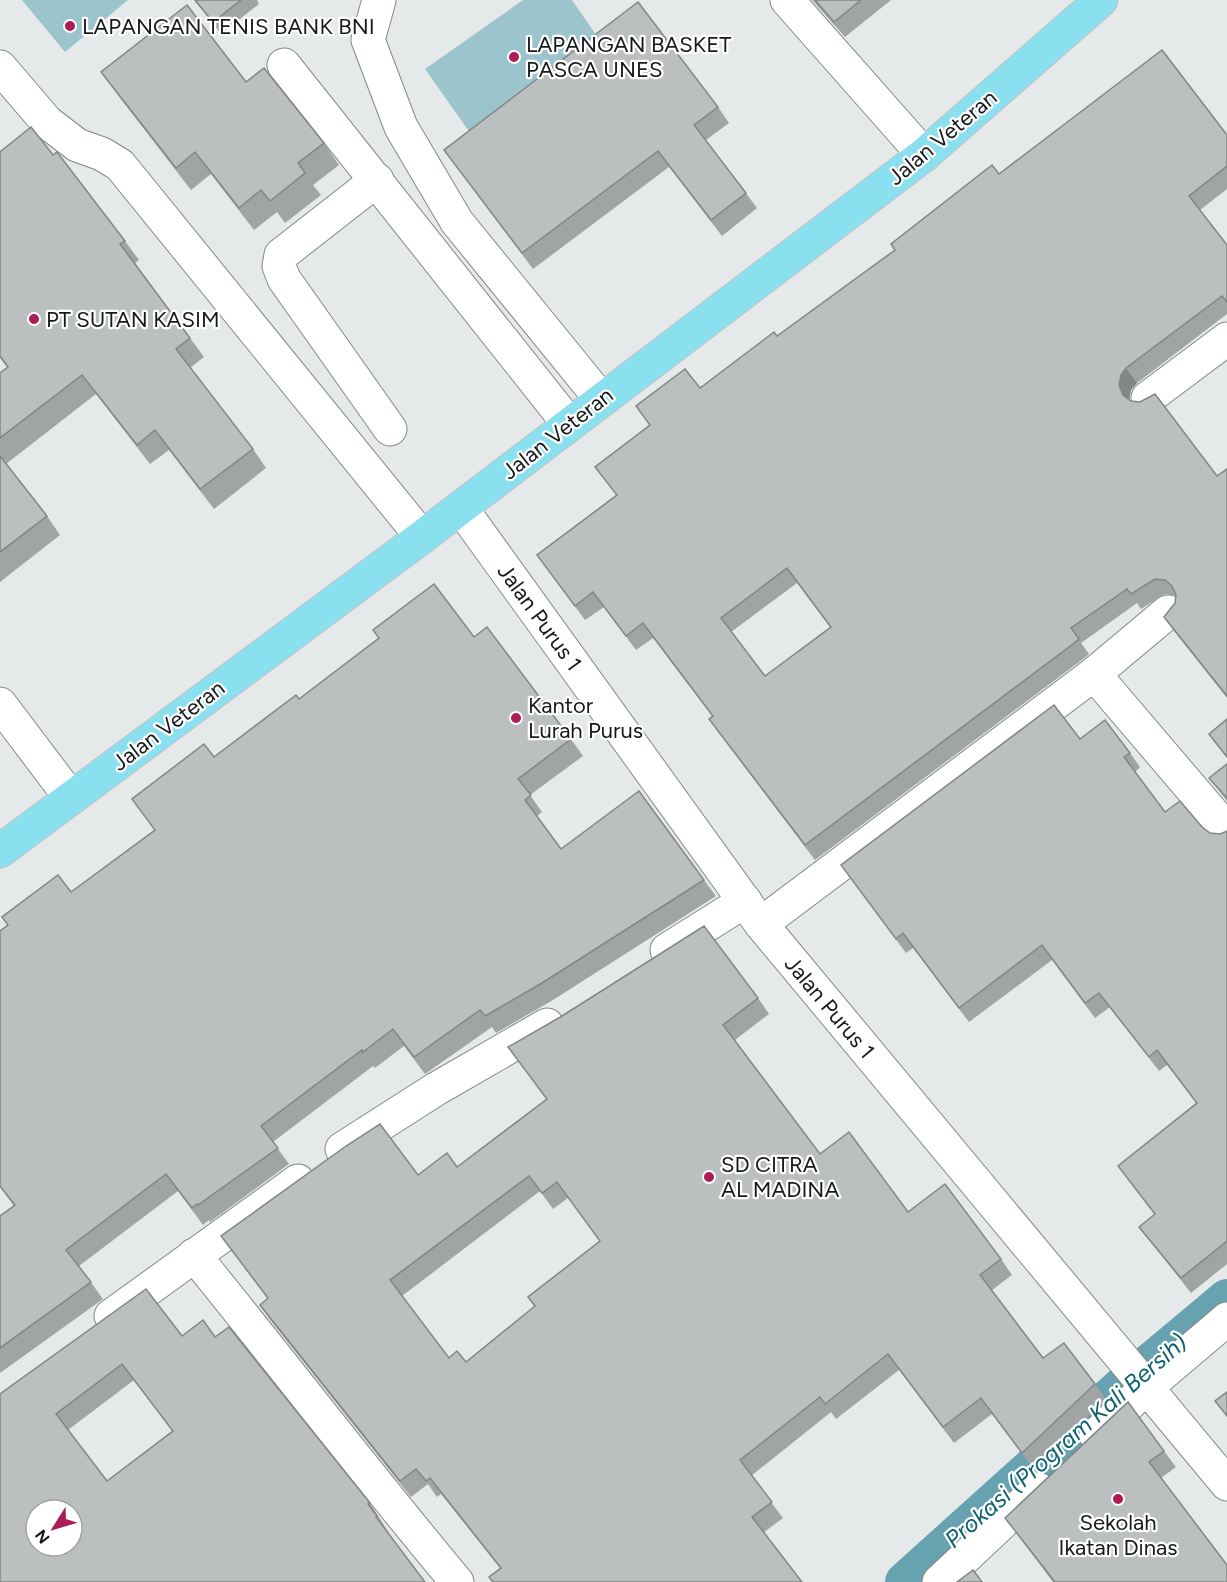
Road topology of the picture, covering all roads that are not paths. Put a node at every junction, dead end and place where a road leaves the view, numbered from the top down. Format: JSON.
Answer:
{"nodes":[{"id":1,"x":380,"y":0,"type":"edge"},
{"id":2,"x":787,"y":0,"type":"edge"},
{"id":3,"x":1101,"y":0,"type":"edge"},
{"id":4,"x":284,"y":65,"type":"dead end"},
{"id":5,"x":0,"y":67,"type":"edge"},
{"id":6,"x":924,"y":155,"type":"junction"},
{"id":7,"x":377,"y":180,"type":"junction"},
{"id":8,"x":1227,"y":339,"type":"edge"},
{"id":9,"x":1148,"y":398,"type":"edge"},
{"id":10,"x":601,"y":399,"type":"junction"},
{"id":11,"x":569,"y":424,"type":"junction"},
{"id":12,"x":390,"y":429,"type":"dead end"},
{"id":13,"x":461,"y":508,"type":"junction"},
{"id":14,"x":422,"y":537,"type":"junction"},
{"id":15,"x":1168,"y":612,"type":"edge"},
{"id":16,"x":1094,"y":674,"type":"junction"},
{"id":17,"x":0,"y":706,"type":"edge"},
{"id":18,"x":71,"y":798,"type":"junction"},
{"id":19,"x":1227,"y":830,"type":"edge"},
{"id":20,"x":0,"y":851,"type":"edge"},
{"id":21,"x":753,"y":912,"type":"junction"},
{"id":22,"x":644,"y":965,"type":"edge"},
{"id":23,"x":573,"y":1010,"type":"edge"},
{"id":24,"x":194,"y":1255,"type":"junction"},
{"id":25,"x":1227,"y":1319,"type":"edge"},
{"id":26,"x":87,"y":1332,"type":"edge"},
{"id":27,"x":1144,"y":1384,"type":"junction"},
{"id":28,"x":1227,"y":1484,"type":"edge"},
{"id":29,"x":457,"y":1582,"type":"edge"},
{"id":30,"x":939,"y":1582,"type":"edge"}],
"edges":[{"from":1,"to":10,"type":"street"},
{"from":2,"to":6,"type":"street"},
{"from":3,"to":6,"type":"main road","name":"Jalan Veteran"},
{"from":4,"to":7,"type":"street"},
{"from":5,"to":14,"type":"street"},
{"from":6,"to":10,"type":"main road","name":"Jalan Veteran"},
{"from":7,"to":11,"type":"street"},
{"from":7,"to":12,"type":"street"},
{"from":8,"to":9,"type":"street"},
{"from":10,"to":11,"type":"main road","name":"Jalan Veteran"},
{"from":11,"to":13,"type":"main road","name":"Jalan Veteran"},
{"from":13,"to":14,"type":"main road","name":"Jalan Veteran"},
{"from":13,"to":21,"type":"street","name":"Jalan Purus 1"},
{"from":14,"to":18,"type":"main road","name":"Jalan Veteran"},
{"from":15,"to":16,"type":"street"},
{"from":16,"to":19,"type":"street"},
{"from":16,"to":21,"type":"street"},
{"from":17,"to":18,"type":"street"},
{"from":18,"to":20,"type":"main road","name":"Jalan Veteran"},
{"from":21,"to":22,"type":"street"},
{"from":21,"to":27,"type":"street","name":"Jalan Purus 1"},
{"from":23,"to":24,"type":"street"},
{"from":24,"to":26,"type":"street"},
{"from":24,"to":29,"type":"street"},
{"from":25,"to":27,"type":"street"},
{"from":27,"to":28,"type":"street","name":"Jalan Purus 1"},
{"from":27,"to":30,"type":"street"}]}
